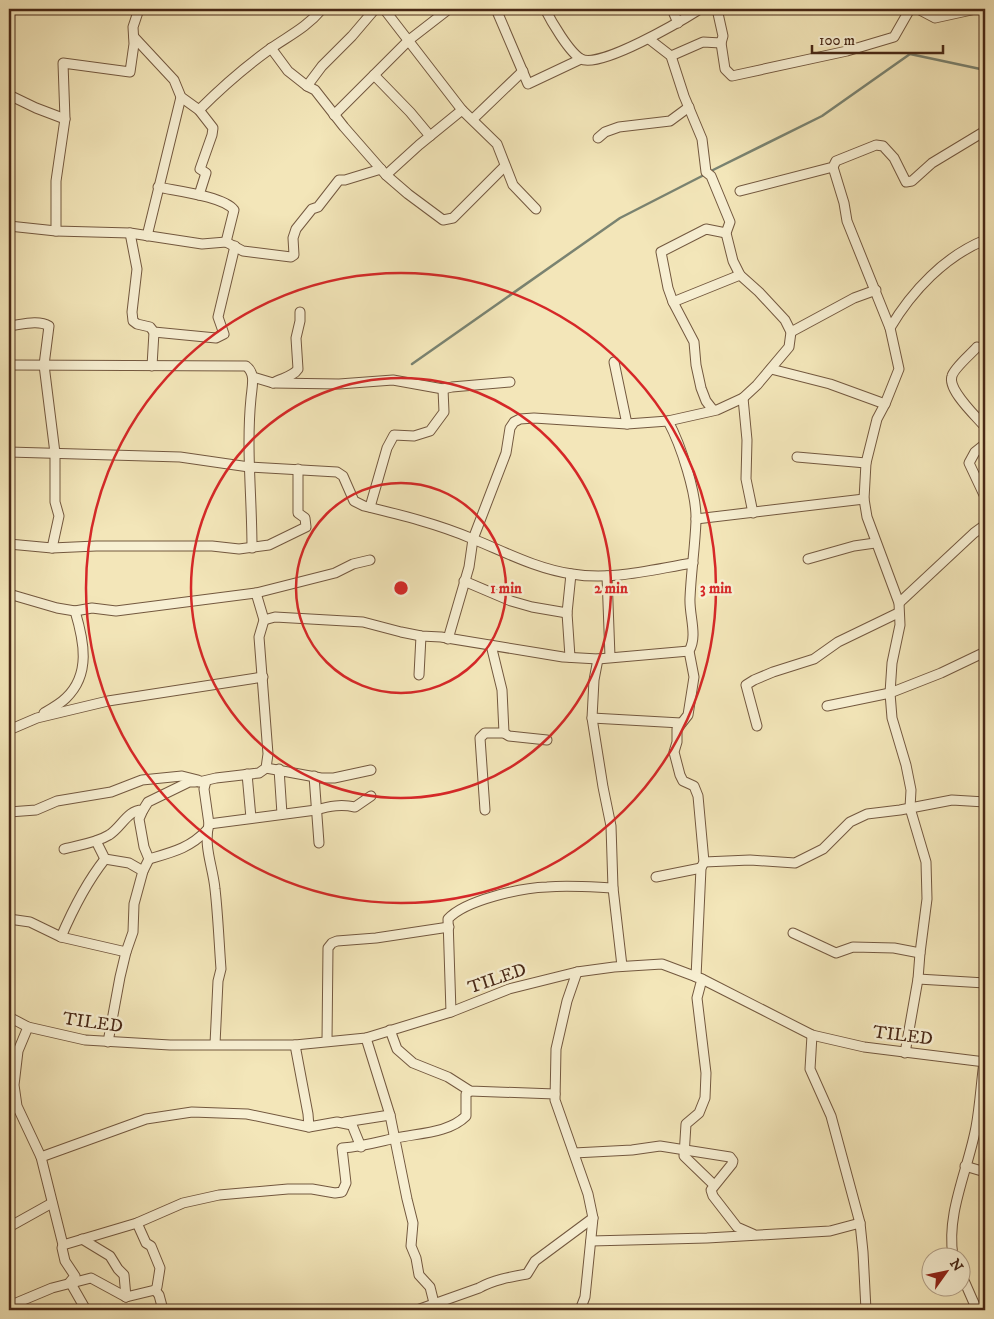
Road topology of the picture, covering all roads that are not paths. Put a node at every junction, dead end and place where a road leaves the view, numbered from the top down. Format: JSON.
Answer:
{"nodes":[{"id":1,"x":139,"y":9,"type":"edge"},
{"id":2,"x":322,"y":9,"type":"edge"},
{"id":3,"x":375,"y":9,"type":"edge"},
{"id":4,"x":384,"y":9,"type":"edge"},
{"id":5,"x":449,"y":9,"type":"edge"},
{"id":6,"x":496,"y":9,"type":"edge"},
{"id":7,"x":545,"y":9,"type":"edge"},
{"id":8,"x":672,"y":9,"type":"edge"},
{"id":9,"x":700,"y":9,"type":"edge"},
{"id":10,"x":717,"y":9,"type":"edge"},
{"id":11,"x":910,"y":9,"type":"edge"},
{"id":12,"x":918,"y":9,"type":"edge"},
{"id":13,"x":976,"y":9,"type":"edge"},
{"id":14,"x":678,"y":23,"type":"junction"},
{"id":15,"x":134,"y":37,"type":"junction"},
{"id":16,"x":648,"y":39,"type":"junction"},
{"id":17,"x":409,"y":40,"type":"junction"},
{"id":18,"x":721,"y":43,"type":"junction"},
{"id":19,"x":271,"y":48,"type":"junction"},
{"id":20,"x":671,"y":56,"type":"junction"},
{"id":21,"x":581,"y":59,"type":"junction"},
{"id":22,"x":523,"y":72,"type":"junction"},
{"id":23,"x":374,"y":75,"type":"junction"},
{"id":24,"x":307,"y":86,"type":"junction"},
{"id":25,"x":9,"y":94,"type":"edge"},
{"id":26,"x":181,"y":96,"type":"junction"},
{"id":27,"x":689,"y":107,"type":"junction"},
{"id":28,"x":199,"y":110,"type":"junction"},
{"id":29,"x":462,"y":110,"type":"junction"},
{"id":30,"x":334,"y":115,"type":"junction"},
{"id":31,"x":65,"y":119,"type":"junction"},
{"id":32,"x":473,"y":119,"type":"junction"},
{"id":33,"x":985,"y":131,"type":"edge"},
{"id":34,"x":430,"y":136,"type":"junction"},
{"id":35,"x":598,"y":138,"type":"dead end"},
{"id":36,"x":505,"y":166,"type":"junction"},
{"id":37,"x":833,"y":167,"type":"junction"},
{"id":38,"x":384,"y":172,"type":"junction"},
{"id":39,"x":158,"y":187,"type":"junction"},
{"id":40,"x":740,"y":191,"type":"dead end"},
{"id":41,"x":199,"y":195,"type":"junction"},
{"id":42,"x":536,"y":210,"type":"dead end"},
{"id":43,"x":9,"y":226,"type":"edge"},
{"id":44,"x":56,"y":231,"type":"junction"},
{"id":45,"x":130,"y":233,"type":"junction"},
{"id":46,"x":726,"y":233,"type":"junction"},
{"id":47,"x":147,"y":236,"type":"junction"},
{"id":48,"x":985,"y":240,"type":"edge"},
{"id":49,"x":226,"y":242,"type":"junction"},
{"id":50,"x":236,"y":246,"type":"junction"},
{"id":51,"x":740,"y":275,"type":"junction"},
{"id":52,"x":876,"y":290,"type":"junction"},
{"id":53,"x":673,"y":302,"type":"junction"},
{"id":54,"x":300,"y":312,"type":"dead end"},
{"id":55,"x":9,"y":326,"type":"edge"},
{"id":56,"x":890,"y":328,"type":"junction"},
{"id":57,"x":154,"y":332,"type":"junction"},
{"id":58,"x":791,"y":332,"type":"junction"},
{"id":59,"x":977,"y":347,"type":"dead end"},
{"id":60,"x":614,"y":362,"type":"dead end"},
{"id":61,"x":44,"y":365,"type":"junction"},
{"id":62,"x":9,"y":366,"type":"edge"},
{"id":63,"x":152,"y":366,"type":"junction"},
{"id":64,"x":771,"y":369,"type":"junction"},
{"id":65,"x":253,"y":377,"type":"junction"},
{"id":66,"x":510,"y":382,"type":"dead end"},
{"id":67,"x":273,"y":383,"type":"junction"},
{"id":68,"x":443,"y":389,"type":"junction"},
{"id":69,"x":742,"y":398,"type":"junction"},
{"id":70,"x":885,"y":404,"type":"junction"},
{"id":71,"x":713,"y":410,"type":"junction"},
{"id":72,"x":668,"y":422,"type":"junction"},
{"id":73,"x":627,"y":424,"type":"junction"},
{"id":74,"x":985,"y":427,"type":"edge"},
{"id":75,"x":985,"y":444,"type":"edge"},
{"id":76,"x":9,"y":452,"type":"edge"},
{"id":77,"x":55,"y":453,"type":"junction"},
{"id":78,"x":797,"y":457,"type":"dead end"},
{"id":79,"x":866,"y":463,"type":"junction"},
{"id":80,"x":250,"y":467,"type":"junction"},
{"id":81,"x":298,"y":469,"type":"junction"},
{"id":82,"x":985,"y":497,"type":"edge"},
{"id":83,"x":864,"y":499,"type":"junction"},
{"id":84,"x":370,"y":507,"type":"junction"},
{"id":85,"x":753,"y":513,"type":"junction"},
{"id":86,"x":696,"y":519,"type":"junction"},
{"id":87,"x":985,"y":525,"type":"edge"},
{"id":88,"x":473,"y":539,"type":"junction"},
{"id":89,"x":875,"y":543,"type":"junction"},
{"id":90,"x":9,"y":544,"type":"edge"},
{"id":91,"x":52,"y":548,"type":"junction"},
{"id":92,"x":252,"y":548,"type":"junction"},
{"id":93,"x":808,"y":559,"type":"dead end"},
{"id":94,"x":370,"y":560,"type":"dead end"},
{"id":95,"x":693,"y":563,"type":"junction"},
{"id":96,"x":571,"y":574,"type":"junction"},
{"id":97,"x":608,"y":576,"type":"junction"},
{"id":98,"x":464,"y":581,"type":"junction"},
{"id":99,"x":9,"y":594,"type":"edge"},
{"id":100,"x":256,"y":594,"type":"junction"},
{"id":101,"x":899,"y":603,"type":"junction"},
{"id":102,"x":75,"y":611,"type":"junction"},
{"id":103,"x":567,"y":613,"type":"junction"},
{"id":104,"x":898,"y":613,"type":"junction"},
{"id":105,"x":264,"y":620,"type":"junction"},
{"id":106,"x":422,"y":636,"type":"junction"},
{"id":107,"x":448,"y":638,"type":"junction"},
{"id":108,"x":491,"y":645,"type":"junction"},
{"id":109,"x":689,"y":651,"type":"junction"},
{"id":110,"x":985,"y":652,"type":"edge"},
{"id":111,"x":570,"y":657,"type":"junction"},
{"id":112,"x":610,"y":657,"type":"junction"},
{"id":113,"x":598,"y":659,"type":"junction"},
{"id":114,"x":419,"y":675,"type":"dead end"},
{"id":115,"x":263,"y":677,"type":"junction"},
{"id":116,"x":890,"y":693,"type":"junction"},
{"id":117,"x":827,"y":706,"type":"dead end"},
{"id":118,"x":37,"y":718,"type":"junction"},
{"id":119,"x":592,"y":718,"type":"junction"},
{"id":120,"x":681,"y":723,"type":"junction"},
{"id":121,"x":757,"y":726,"type":"dead end"},
{"id":122,"x":9,"y":730,"type":"edge"},
{"id":123,"x":504,"y":733,"type":"junction"},
{"id":124,"x":547,"y":740,"type":"dead end"},
{"id":125,"x":266,"y":768,"type":"junction"},
{"id":126,"x":279,"y":769,"type":"junction"},
{"id":127,"x":371,"y":770,"type":"dead end"},
{"id":128,"x":247,"y":774,"type":"junction"},
{"id":129,"x":314,"y":776,"type":"junction"},
{"id":130,"x":203,"y":782,"type":"junction"},
{"id":131,"x":371,"y":796,"type":"dead end"},
{"id":132,"x":985,"y":802,"type":"edge"},
{"id":133,"x":910,"y":808,"type":"junction"},
{"id":134,"x":143,"y":810,"type":"junction"},
{"id":135,"x":316,"y":810,"type":"junction"},
{"id":136,"x":485,"y":810,"type":"dead end"},
{"id":137,"x":9,"y":812,"type":"edge"},
{"id":138,"x":282,"y":814,"type":"junction"},
{"id":139,"x":251,"y":818,"type":"junction"},
{"id":140,"x":208,"y":827,"type":"junction"},
{"id":141,"x":96,"y":841,"type":"junction"},
{"id":142,"x":318,"y":844,"type":"dead end"},
{"id":143,"x":64,"y":849,"type":"dead end"},
{"id":144,"x":105,"y":859,"type":"junction"},
{"id":145,"x":149,"y":859,"type":"junction"},
{"id":146,"x":702,"y":865,"type":"junction"},
{"id":147,"x":143,"y":871,"type":"junction"},
{"id":148,"x":656,"y":876,"type":"dead end"},
{"id":149,"x":613,"y":888,"type":"junction"},
{"id":150,"x":9,"y":919,"type":"edge"},
{"id":151,"x":449,"y":927,"type":"junction"},
{"id":152,"x":793,"y":933,"type":"dead end"},
{"id":153,"x":61,"y":937,"type":"junction"},
{"id":154,"x":126,"y":952,"type":"junction"},
{"id":155,"x":920,"y":953,"type":"junction"},
{"id":156,"x":622,"y":966,"type":"junction"},
{"id":157,"x":577,"y":972,"type":"junction"},
{"id":158,"x":699,"y":978,"type":"junction"},
{"id":159,"x":918,"y":979,"type":"junction"},
{"id":160,"x":985,"y":983,"type":"edge"},
{"id":161,"x":451,"y":1012,"type":"junction"},
{"id":162,"x":9,"y":1017,"type":"edge"},
{"id":163,"x":28,"y":1027,"type":"junction"},
{"id":164,"x":390,"y":1030,"type":"junction"},
{"id":165,"x":812,"y":1035,"type":"junction"},
{"id":166,"x":366,"y":1038,"type":"junction"},
{"id":167,"x":328,"y":1040,"type":"junction"},
{"id":168,"x":108,"y":1042,"type":"junction"},
{"id":169,"x":215,"y":1044,"type":"junction"},
{"id":170,"x":295,"y":1045,"type":"junction"},
{"id":171,"x":905,"y":1053,"type":"junction"},
{"id":172,"x":985,"y":1062,"type":"edge"},
{"id":173,"x":470,"y":1091,"type":"junction"},
{"id":174,"x":555,"y":1094,"type":"junction"},
{"id":175,"x":390,"y":1115,"type":"junction"},
{"id":176,"x":337,"y":1122,"type":"junction"},
{"id":177,"x":309,"y":1127,"type":"junction"},
{"id":178,"x":395,"y":1138,"type":"junction"},
{"id":179,"x":361,"y":1147,"type":"junction"},
{"id":180,"x":683,"y":1150,"type":"junction"},
{"id":181,"x":574,"y":1153,"type":"junction"},
{"id":182,"x":41,"y":1157,"type":"junction"},
{"id":183,"x":965,"y":1166,"type":"junction"},
{"id":184,"x":985,"y":1172,"type":"edge"},
{"id":185,"x":714,"y":1185,"type":"junction"},
{"id":186,"x":52,"y":1203,"type":"junction"},
{"id":187,"x":593,"y":1218,"type":"junction"},
{"id":188,"x":860,"y":1222,"type":"junction"},
{"id":189,"x":137,"y":1223,"type":"junction"},
{"id":190,"x":9,"y":1226,"type":"edge"},
{"id":191,"x":756,"y":1235,"type":"junction"},
{"id":192,"x":82,"y":1239,"type":"junction"},
{"id":193,"x":591,"y":1241,"type":"junction"},
{"id":194,"x":63,"y":1245,"type":"junction"},
{"id":195,"x":951,"y":1246,"type":"edge"},
{"id":196,"x":70,"y":1282,"type":"junction"},
{"id":197,"x":155,"y":1290,"type":"junction"},
{"id":198,"x":971,"y":1296,"type":"edge"},
{"id":199,"x":126,"y":1297,"type":"junction"},
{"id":200,"x":434,"y":1303,"type":"junction"},
{"id":201,"x":9,"y":1306,"type":"edge"},
{"id":202,"x":86,"y":1310,"type":"edge"},
{"id":203,"x":163,"y":1310,"type":"edge"},
{"id":204,"x":417,"y":1310,"type":"edge"},
{"id":205,"x":580,"y":1310,"type":"edge"},
{"id":206,"x":866,"y":1310,"type":"edge"},
{"id":207,"x":977,"y":1310,"type":"edge"}],
"edges":[{"from":1,"to":15,"type":"street"},
{"from":2,"to":19,"type":"street"},
{"from":3,"to":24,"type":"street"},
{"from":4,"to":17,"type":"street"},
{"from":5,"to":17,"type":"street"},
{"from":6,"to":22,"type":"street"},
{"from":7,"to":21,"type":"street"},
{"from":8,"to":14,"type":"street"},
{"from":9,"to":14,"type":"street"},
{"from":10,"to":18,"type":"street"},
{"from":11,"to":18,"type":"street"},
{"from":12,"to":13,"type":"street"},
{"from":14,"to":16,"type":"street"},
{"from":15,"to":26,"type":"street"},
{"from":15,"to":31,"type":"street"},
{"from":16,"to":20,"type":"street"},
{"from":16,"to":21,"type":"street"},
{"from":17,"to":23,"type":"street"},
{"from":17,"to":29,"type":"street"},
{"from":18,"to":20,"type":"street"},
{"from":19,"to":24,"type":"street"},
{"from":19,"to":28,"type":"street"},
{"from":20,"to":27,"type":"street"},
{"from":21,"to":22,"type":"street"},
{"from":22,"to":32,"type":"street"},
{"from":23,"to":30,"type":"street"},
{"from":23,"to":34,"type":"street"},
{"from":24,"to":30,"type":"street"},
{"from":25,"to":31,"type":"street"},
{"from":26,"to":28,"type":"street"},
{"from":26,"to":39,"type":"street"},
{"from":27,"to":35,"type":"street"},
{"from":27,"to":46,"type":"street"},
{"from":28,"to":41,"type":"street"},
{"from":29,"to":32,"type":"street"},
{"from":29,"to":34,"type":"street"},
{"from":30,"to":38,"type":"street"},
{"from":31,"to":44,"type":"street"},
{"from":32,"to":36,"type":"street"},
{"from":33,"to":37,"type":"street"},
{"from":34,"to":38,"type":"street"},
{"from":36,"to":38,"type":"street"},
{"from":36,"to":42,"type":"street"},
{"from":37,"to":40,"type":"street"},
{"from":37,"to":52,"type":"street"},
{"from":38,"to":50,"type":"street"},
{"from":39,"to":41,"type":"street"},
{"from":39,"to":47,"type":"street"},
{"from":41,"to":49,"type":"street"},
{"from":43,"to":44,"type":"street"},
{"from":44,"to":45,"type":"street"},
{"from":45,"to":47,"type":"street"},
{"from":45,"to":57,"type":"street"},
{"from":46,"to":51,"type":"street"},
{"from":46,"to":53,"type":"street"},
{"from":47,"to":49,"type":"street"},
{"from":48,"to":56,"type":"street"},
{"from":49,"to":50,"type":"street"},
{"from":50,"to":57,"type":"street"},
{"from":51,"to":53,"type":"street"},
{"from":51,"to":58,"type":"street"},
{"from":52,"to":56,"type":"street"},
{"from":52,"to":58,"type":"street"},
{"from":53,"to":71,"type":"street"},
{"from":54,"to":67,"type":"street"},
{"from":55,"to":61,"type":"street"},
{"from":56,"to":70,"type":"street"},
{"from":57,"to":63,"type":"street"},
{"from":58,"to":64,"type":"street"},
{"from":59,"to":74,"type":"street"},
{"from":60,"to":73,"type":"street"},
{"from":61,"to":62,"type":"street"},
{"from":61,"to":63,"type":"street"},
{"from":61,"to":77,"type":"street"},
{"from":63,"to":65,"type":"street"},
{"from":64,"to":69,"type":"street"},
{"from":64,"to":70,"type":"street"},
{"from":65,"to":67,"type":"street"},
{"from":65,"to":80,"type":"street"},
{"from":66,"to":68,"type":"street"},
{"from":67,"to":68,"type":"street"},
{"from":68,"to":84,"type":"street"},
{"from":69,"to":71,"type":"street"},
{"from":69,"to":85,"type":"street"},
{"from":70,"to":79,"type":"street"},
{"from":71,"to":72,"type":"street"},
{"from":72,"to":73,"type":"street"},
{"from":72,"to":86,"type":"street"},
{"from":73,"to":88,"type":"street"},
{"from":75,"to":82,"type":"street"},
{"from":76,"to":77,"type":"street"},
{"from":77,"to":80,"type":"street"},
{"from":77,"to":91,"type":"street"},
{"from":78,"to":79,"type":"street"},
{"from":79,"to":83,"type":"street"},
{"from":80,"to":81,"type":"street"},
{"from":80,"to":92,"type":"street"},
{"from":81,"to":84,"type":"street"},
{"from":81,"to":92,"type":"street"},
{"from":83,"to":85,"type":"street"},
{"from":83,"to":89,"type":"street"},
{"from":84,"to":88,"type":"street"},
{"from":85,"to":86,"type":"street"},
{"from":86,"to":95,"type":"street"},
{"from":87,"to":101,"type":"street"},
{"from":88,"to":96,"type":"street"},
{"from":88,"to":98,"type":"street"},
{"from":89,"to":93,"type":"street"},
{"from":89,"to":101,"type":"street"},
{"from":90,"to":91,"type":"street"},
{"from":91,"to":92,"type":"street"},
{"from":94,"to":100,"type":"street"},
{"from":95,"to":97,"type":"street"},
{"from":95,"to":109,"type":"street"},
{"from":96,"to":97,"type":"street"},
{"from":96,"to":103,"type":"street"},
{"from":97,"to":112,"type":"street"},
{"from":98,"to":103,"type":"street"},
{"from":98,"to":107,"type":"street"},
{"from":99,"to":102,"type":"street"},
{"from":100,"to":102,"type":"street"},
{"from":100,"to":105,"type":"street"},
{"from":101,"to":104,"type":"street"},
{"from":102,"to":118,"type":"street"},
{"from":103,"to":111,"type":"street"},
{"from":104,"to":116,"type":"street"},
{"from":104,"to":121,"type":"street"},
{"from":105,"to":106,"type":"street"},
{"from":105,"to":115,"type":"street"},
{"from":106,"to":107,"type":"street"},
{"from":106,"to":114,"type":"street"},
{"from":107,"to":108,"type":"street"},
{"from":108,"to":111,"type":"street"},
{"from":108,"to":123,"type":"street"},
{"from":109,"to":112,"type":"street"},
{"from":109,"to":120,"type":"street"},
{"from":110,"to":116,"type":"street"},
{"from":111,"to":113,"type":"street"},
{"from":112,"to":113,"type":"street"},
{"from":113,"to":119,"type":"street"},
{"from":115,"to":118,"type":"street"},
{"from":115,"to":125,"type":"street"},
{"from":116,"to":117,"type":"street"},
{"from":116,"to":133,"type":"street"},
{"from":118,"to":122,"type":"street"},
{"from":119,"to":120,"type":"street"},
{"from":119,"to":149,"type":"street"},
{"from":120,"to":146,"type":"street"},
{"from":123,"to":124,"type":"street"},
{"from":123,"to":136,"type":"street"},
{"from":125,"to":126,"type":"street"},
{"from":125,"to":128,"type":"street"},
{"from":126,"to":129,"type":"street"},
{"from":126,"to":138,"type":"street"},
{"from":127,"to":129,"type":"street"},
{"from":128,"to":130,"type":"street"},
{"from":128,"to":139,"type":"street"},
{"from":129,"to":135,"type":"street"},
{"from":130,"to":134,"type":"street"},
{"from":130,"to":137,"type":"street"},
{"from":130,"to":140,"type":"street"},
{"from":131,"to":135,"type":"street"},
{"from":132,"to":133,"type":"street"},
{"from":133,"to":146,"type":"street"},
{"from":133,"to":155,"type":"street"},
{"from":134,"to":141,"type":"street"},
{"from":134,"to":145,"type":"street"},
{"from":135,"to":138,"type":"street"},
{"from":135,"to":142,"type":"street"},
{"from":138,"to":139,"type":"street"},
{"from":139,"to":140,"type":"street"},
{"from":140,"to":145,"type":"street"},
{"from":140,"to":169,"type":"street"},
{"from":141,"to":143,"type":"street"},
{"from":141,"to":144,"type":"street"},
{"from":144,"to":147,"type":"street"},
{"from":144,"to":153,"type":"street"},
{"from":145,"to":147,"type":"street"},
{"from":146,"to":148,"type":"street"},
{"from":146,"to":158,"type":"street"},
{"from":147,"to":154,"type":"street"},
{"from":149,"to":151,"type":"street"},
{"from":149,"to":156,"type":"street"},
{"from":150,"to":153,"type":"street"},
{"from":151,"to":161,"type":"street"},
{"from":151,"to":167,"type":"street"},
{"from":152,"to":155,"type":"street"},
{"from":153,"to":154,"type":"street"},
{"from":154,"to":168,"type":"street"},
{"from":155,"to":159,"type":"street"},
{"from":156,"to":157,"type":"street","name":"TILED"},
{"from":156,"to":158,"type":"street","name":"TILED"},
{"from":157,"to":161,"type":"street","name":"TILED"},
{"from":157,"to":174,"type":"street"},
{"from":158,"to":165,"type":"street","name":"TILED"},
{"from":158,"to":180,"type":"street"},
{"from":159,"to":160,"type":"street"},
{"from":159,"to":171,"type":"street"},
{"from":161,"to":164,"type":"street","name":"TILED"},
{"from":162,"to":163,"type":"street","name":"TILED"},
{"from":163,"to":168,"type":"street","name":"TILED"},
{"from":163,"to":182,"type":"street"},
{"from":164,"to":166,"type":"street","name":"TILED"},
{"from":164,"to":173,"type":"street"},
{"from":165,"to":171,"type":"street","name":"TILED"},
{"from":165,"to":188,"type":"street"},
{"from":166,"to":167,"type":"street","name":"TILED"},
{"from":166,"to":175,"type":"street"},
{"from":167,"to":170,"type":"street","name":"TILED"},
{"from":168,"to":169,"type":"street","name":"TILED"},
{"from":169,"to":170,"type":"street","name":"TILED"},
{"from":170,"to":177,"type":"street"},
{"from":171,"to":172,"type":"street","name":"TILED"},
{"from":172,"to":183,"type":"street"},
{"from":173,"to":174,"type":"street"},
{"from":173,"to":178,"type":"street"},
{"from":174,"to":181,"type":"street"},
{"from":175,"to":176,"type":"street"},
{"from":175,"to":178,"type":"street"},
{"from":176,"to":177,"type":"street"},
{"from":176,"to":179,"type":"street"},
{"from":177,"to":182,"type":"street"},
{"from":178,"to":179,"type":"street"},
{"from":178,"to":200,"type":"street"},
{"from":179,"to":189,"type":"street"},
{"from":180,"to":181,"type":"street"},
{"from":180,"to":185,"type":"street"},
{"from":180,"to":185,"type":"street"},
{"from":181,"to":187,"type":"street"},
{"from":182,"to":186,"type":"street"},
{"from":183,"to":184,"type":"street"},
{"from":183,"to":195,"type":"street"},
{"from":185,"to":191,"type":"street"},
{"from":186,"to":190,"type":"street"},
{"from":186,"to":194,"type":"street"},
{"from":187,"to":193,"type":"street"},
{"from":187,"to":200,"type":"street"},
{"from":188,"to":191,"type":"street"},
{"from":188,"to":206,"type":"street"},
{"from":189,"to":192,"type":"street"},
{"from":189,"to":197,"type":"street"},
{"from":191,"to":193,"type":"street"},
{"from":192,"to":194,"type":"street"},
{"from":192,"to":199,"type":"street"},
{"from":193,"to":205,"type":"street"},
{"from":194,"to":196,"type":"street"},
{"from":196,"to":199,"type":"street"},
{"from":196,"to":201,"type":"street"},
{"from":196,"to":202,"type":"street"},
{"from":197,"to":199,"type":"street"},
{"from":197,"to":203,"type":"street"},
{"from":198,"to":207,"type":"street"},
{"from":200,"to":204,"type":"street"}]}
